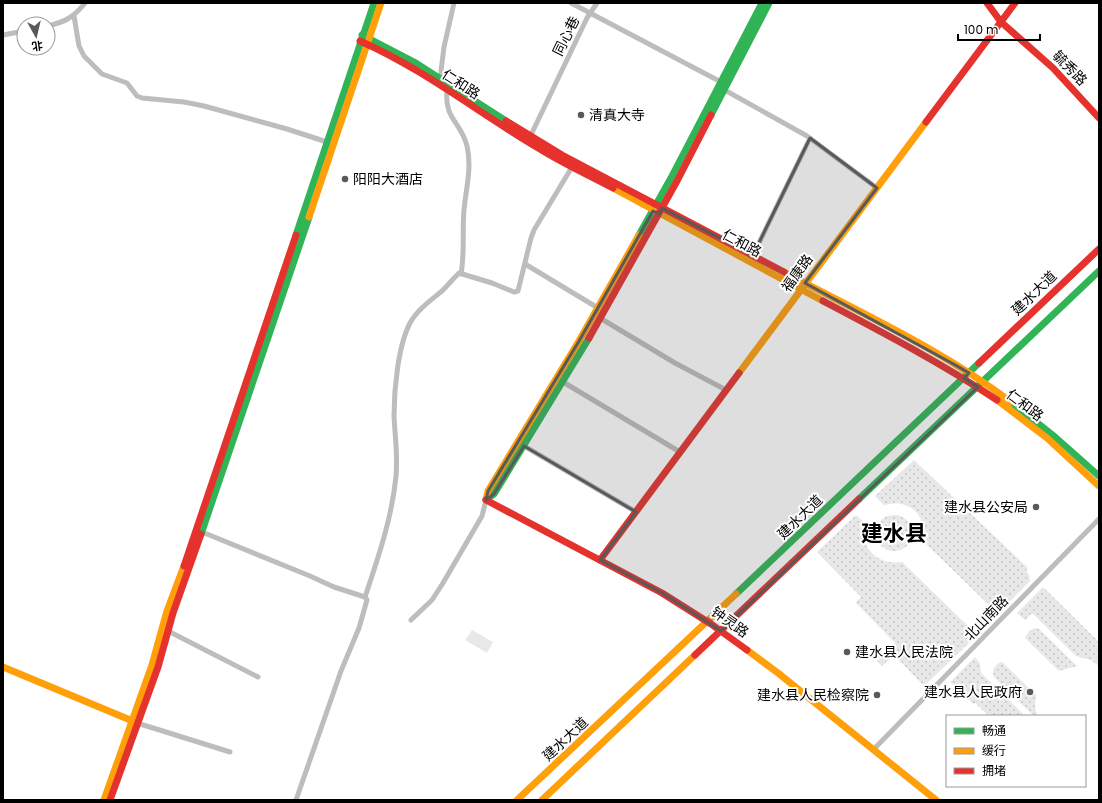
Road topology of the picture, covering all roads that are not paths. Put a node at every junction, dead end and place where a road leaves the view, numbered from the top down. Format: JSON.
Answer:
{"nodes":[{"id":1,"x":85,"y":3,"type":"edge"},
{"id":2,"x":374,"y":3,"type":"edge"},
{"id":3,"x":380,"y":3,"type":"edge"},
{"id":4,"x":454,"y":3,"type":"edge"},
{"id":5,"x":571,"y":3,"type":"edge"},
{"id":6,"x":597,"y":3,"type":"edge"},
{"id":7,"x":762,"y":3,"type":"edge"},
{"id":8,"x":769,"y":3,"type":"edge"},
{"id":9,"x":987,"y":3,"type":"edge"},
{"id":10,"x":1015,"y":3,"type":"edge"},
{"id":11,"x":591,"y":13,"type":"junction"},
{"id":12,"x":74,"y":16,"type":"junction"},
{"id":13,"x":1001,"y":22,"type":"junction"},
{"id":14,"x":56,"y":24,"type":"edge"},
{"id":15,"x":16,"y":33,"type":"edge"},
{"id":16,"x":3,"y":35,"type":"edge"},
{"id":17,"x":364,"y":39,"type":"junction"},
{"id":18,"x":440,"y":79,"type":"junction"},
{"id":19,"x":721,"y":86,"type":"junction"},
{"id":20,"x":447,"y":90,"type":"junction"},
{"id":21,"x":1099,"y":118,"type":"edge"},
{"id":22,"x":530,"y":137,"type":"junction"},
{"id":23,"x":810,"y":138,"type":"junction"},
{"id":24,"x":327,"y":142,"type":"junction"},
{"id":25,"x":572,"y":167,"type":"junction"},
{"id":26,"x":877,"y":188,"type":"junction"},
{"id":27,"x":658,"y":210,"type":"junction"},
{"id":28,"x":1099,"y":250,"type":"edge"},
{"id":29,"x":753,"y":255,"type":"junction"},
{"id":30,"x":525,"y":264,"type":"junction"},
{"id":31,"x":1099,"y":271,"type":"edge"},
{"id":32,"x":461,"y":274,"type":"junction"},
{"id":33,"x":803,"y":286,"type":"junction"},
{"id":34,"x":598,"y":308,"type":"junction"},
{"id":35,"x":600,"y":318,"type":"junction"},
{"id":36,"x":966,"y":376,"type":"junction"},
{"id":37,"x":563,"y":382,"type":"junction"},
{"id":38,"x":980,"y":385,"type":"junction"},
{"id":39,"x":726,"y":390,"type":"junction"},
{"id":40,"x":229,"y":442,"type":"junction"},
{"id":41,"x":524,"y":446,"type":"junction"},
{"id":42,"x":680,"y":452,"type":"junction"},
{"id":43,"x":1099,"y":476,"type":"edge"},
{"id":44,"x":1099,"y":486,"type":"edge"},
{"id":45,"x":486,"y":500,"type":"junction"},
{"id":46,"x":636,"y":512,"type":"junction"},
{"id":47,"x":1099,"y":519,"type":"edge"},
{"id":48,"x":202,"y":532,"type":"junction"},
{"id":49,"x":600,"y":560,"type":"junction"},
{"id":50,"x":365,"y":597,"type":"junction"},
{"id":51,"x":411,"y":620,"type":"dead end"},
{"id":52,"x":708,"y":622,"type":"junction"},
{"id":53,"x":168,"y":631,"type":"junction"},
{"id":54,"x":721,"y":631,"type":"junction"},
{"id":55,"x":3,"y":667,"type":"edge"},
{"id":56,"x":258,"y":677,"type":"dead end"},
{"id":57,"x":134,"y":722,"type":"junction"},
{"id":58,"x":873,"y":750,"type":"junction"},
{"id":59,"x":230,"y":752,"type":"dead end"},
{"id":60,"x":104,"y":800,"type":"edge"},
{"id":61,"x":110,"y":800,"type":"edge"},
{"id":62,"x":296,"y":800,"type":"edge"},
{"id":63,"x":516,"y":800,"type":"edge"},
{"id":64,"x":542,"y":800,"type":"edge"},
{"id":65,"x":936,"y":800,"type":"edge"}],
"edges":[{"from":1,"to":12,"type":"street"},
{"from":2,"to":17,"type":"main road"},
{"from":3,"to":17,"type":"main road"},
{"from":4,"to":18,"type":"street"},
{"from":5,"to":11,"type":"street"},
{"from":6,"to":11,"type":"street"},
{"from":7,"to":19,"type":"main road"},
{"from":8,"to":19,"type":"main road"},
{"from":9,"to":13,"type":"main road","name":"毓秀路"},
{"from":10,"to":13,"type":"main road","name":"福康路"},
{"from":11,"to":19,"type":"street","name":"同心巷"},
{"from":11,"to":22,"type":"street","name":"同心巷"},
{"from":12,"to":14,"type":"street"},
{"from":12,"to":24,"type":"street"},
{"from":13,"to":21,"type":"main road","name":"毓秀路"},
{"from":13,"to":26,"type":"main road","name":"福康路"},
{"from":15,"to":16,"type":"street"},
{"from":17,"to":18,"type":"main road","name":"仁和路"},
{"from":17,"to":20,"type":"main road","name":"仁和路"},
{"from":17,"to":24,"type":"main road"},
{"from":17,"to":40,"type":"main road"},
{"from":18,"to":22,"type":"main road","name":"仁和路"},
{"from":19,"to":23,"type":"street","name":"同心巷"},
{"from":19,"to":27,"type":"main road"},
{"from":20,"to":25,"type":"main road","name":"仁和路"},
{"from":20,"to":32,"type":"street"},
{"from":22,"to":27,"type":"main road","name":"仁和路"},
{"from":23,"to":26,"type":"street","name":"同心巷"},
{"from":23,"to":29,"type":"street"},
{"from":24,"to":40,"type":"main road"},
{"from":25,"to":27,"type":"main road","name":"仁和路"},
{"from":25,"to":30,"type":"street"},
{"from":26,"to":33,"type":"main road","name":"福康路"},
{"from":27,"to":29,"type":"main road","name":"仁和路"},
{"from":27,"to":33,"type":"main road","name":"仁和路"},
{"from":27,"to":34,"type":"main road"},
{"from":27,"to":35,"type":"main road"},
{"from":28,"to":36,"type":"main road","name":"建水大道"},
{"from":29,"to":33,"type":"main road","name":"仁和路"},
{"from":30,"to":32,"type":"street"},
{"from":30,"to":34,"type":"street"},
{"from":31,"to":38,"type":"main road","name":"建水大道"},
{"from":32,"to":50,"type":"street"},
{"from":33,"to":36,"type":"main road","name":"仁和路"},
{"from":33,"to":39,"type":"main road","name":"福康路"},
{"from":34,"to":45,"type":"main road"},
{"from":35,"to":37,"type":"main road"},
{"from":35,"to":39,"type":"street"},
{"from":36,"to":38,"type":"main road","name":"仁和路"},
{"from":36,"to":52,"type":"main road","name":"建水大道"},
{"from":37,"to":41,"type":"main road"},
{"from":37,"to":42,"type":"street"},
{"from":38,"to":43,"type":"main road","name":"仁和路"},
{"from":38,"to":44,"type":"main road","name":"仁和路"},
{"from":38,"to":54,"type":"main road","name":"建水大道"},
{"from":39,"to":42,"type":"main road","name":"福康路"},
{"from":40,"to":48,"type":"main road"},
{"from":40,"to":57,"type":"main road"},
{"from":41,"to":45,"type":"main road"},
{"from":41,"to":46,"type":"street"},
{"from":42,"to":46,"type":"main road","name":"福康路"},
{"from":45,"to":49,"type":"main road","name":"钟灵路"},
{"from":45,"to":51,"type":"street"},
{"from":46,"to":49,"type":"main road","name":"福康路"},
{"from":47,"to":58,"type":"street","name":"北山南路"},
{"from":48,"to":50,"type":"street"},
{"from":48,"to":53,"type":"main road"},
{"from":49,"to":52,"type":"main road","name":"钟灵路"},
{"from":50,"to":62,"type":"street"},
{"from":52,"to":54,"type":"main road","name":"钟灵路"},
{"from":52,"to":63,"type":"main road","name":"建水大道"},
{"from":53,"to":56,"type":"street"},
{"from":53,"to":57,"type":"main road"},
{"from":54,"to":58,"type":"main road","name":"钟灵路"},
{"from":54,"to":64,"type":"main road","name":"建水大道"},
{"from":55,"to":57,"type":"main road"},
{"from":57,"to":59,"type":"street"},
{"from":57,"to":60,"type":"main road"},
{"from":57,"to":61,"type":"main road"},
{"from":58,"to":65,"type":"main road","name":"钟灵路"}]}
